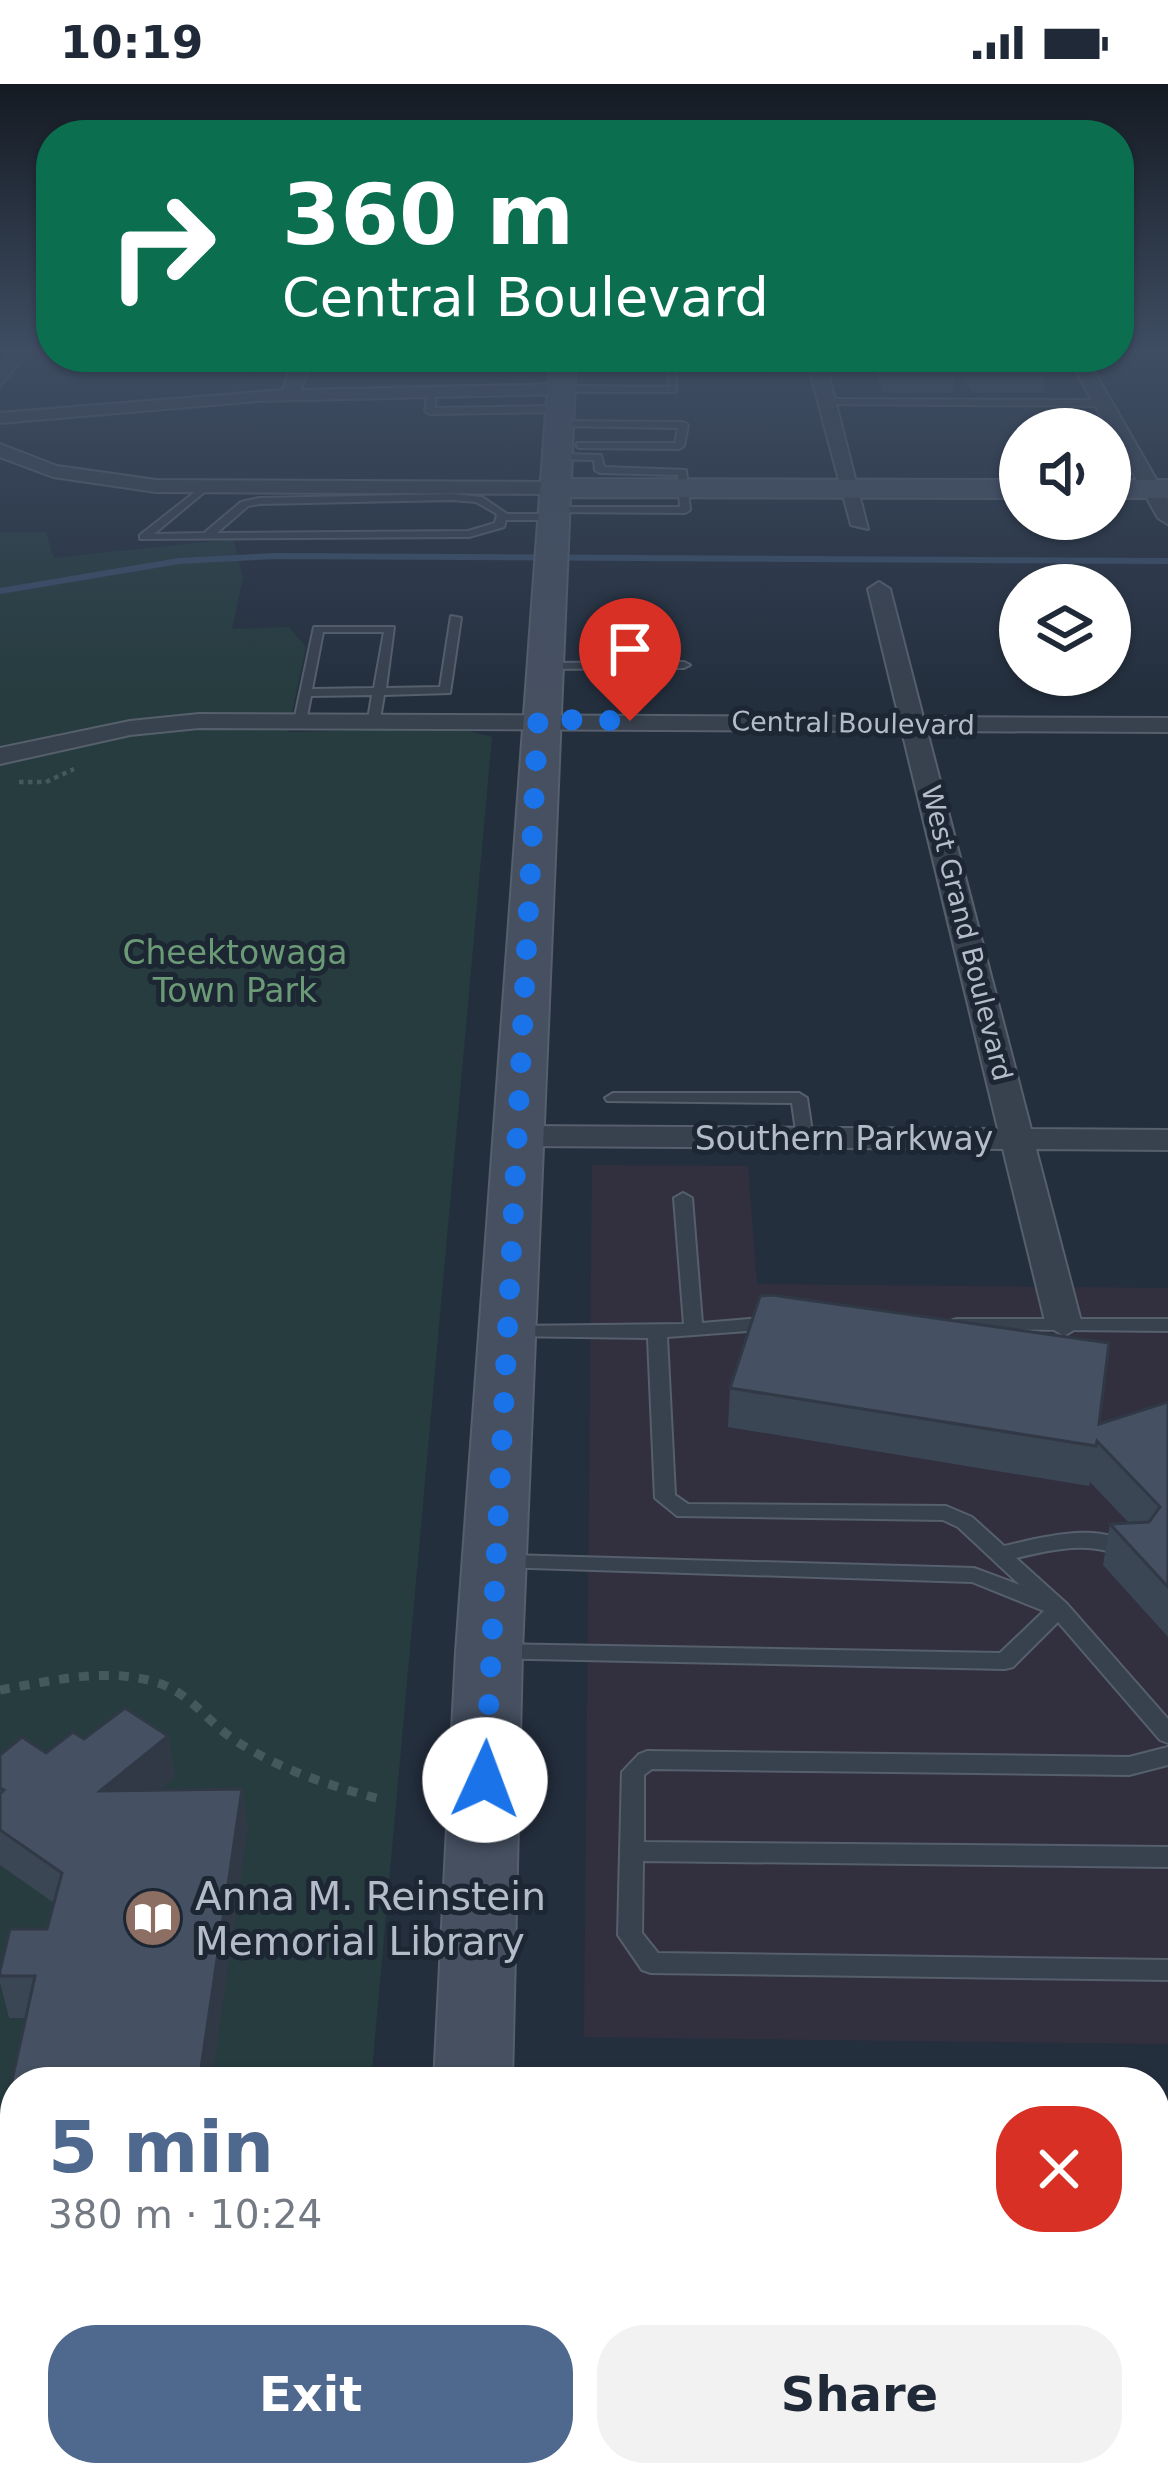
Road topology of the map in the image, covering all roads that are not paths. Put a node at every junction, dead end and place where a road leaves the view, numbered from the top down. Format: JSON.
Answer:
{"nodes":[{"id":1,"x":31,"y":465,"type":"edge"},
{"id":2,"x":443,"y":465,"type":"edge"},
{"id":3,"x":541,"y":465,"type":"edge"},
{"id":4,"x":555,"y":465,"type":"edge"},
{"id":5,"x":616,"y":465,"type":"edge"},
{"id":6,"x":845,"y":465,"type":"edge"},
{"id":7,"x":1133,"y":465,"type":"edge"},
{"id":8,"x":205,"y":487,"type":"junction"},
{"id":9,"x":851,"y":489,"type":"junction"},
{"id":10,"x":999,"y":489,"type":"edge"},
{"id":11,"x":1159,"y":489,"type":"edge"},
{"id":12,"x":286,"y":493,"type":"junction"},
{"id":13,"x":501,"y":517,"type":"junction"},
{"id":14,"x":1168,"y":518,"type":"edge"},
{"id":15,"x":861,"y":524,"type":"dead end"},
{"id":16,"x":280,"y":534,"type":"junction"},
{"id":17,"x":207,"y":536,"type":"junction"},
{"id":18,"x":879,"y":589,"type":"dead end"},
{"id":19,"x":455,"y":618,"type":"dead end"},
{"id":20,"x":684,"y":665,"type":"dead end"},
{"id":21,"x":376,"y":692,"type":"junction"},
{"id":22,"x":307,"y":693,"type":"junction"},
{"id":23,"x":541,"y":693,"type":"junction"},
{"id":24,"x":374,"y":719,"type":"junction"},
{"id":25,"x":300,"y":721,"type":"junction"},
{"id":26,"x":916,"y":724,"type":"junction"},
{"id":27,"x":1168,"y":725,"type":"edge"},
{"id":28,"x":0,"y":756,"type":"edge"},
{"id":29,"x":613,"y":1098,"type":"dead end"},
{"id":30,"x":664,"y":1098,"type":"junction"},
{"id":31,"x":521,"y":1136,"type":"junction"},
{"id":32,"x":665,"y":1137,"type":"junction"},
{"id":33,"x":805,"y":1138,"type":"junction"},
{"id":34,"x":1018,"y":1139,"type":"junction"},
{"id":35,"x":1168,"y":1140,"type":"edge"},
{"id":36,"x":683,"y":1198,"type":"dead end"},
{"id":37,"x":791,"y":1323,"type":"edge"},
{"id":38,"x":928,"y":1324,"type":"edge"},
{"id":39,"x":693,"y":1325,"type":"junction"},
{"id":40,"x":1064,"y":1325,"type":"junction"},
{"id":41,"x":1168,"y":1325,"type":"edge"},
{"id":42,"x":508,"y":1332,"type":"junction"},
{"id":43,"x":657,"y":1332,"type":"junction"},
{"id":44,"x":1134,"y":1553,"type":"edge"},
{"id":45,"x":1000,"y":1554,"type":"junction"},
{"id":46,"x":494,"y":1562,"type":"junction"},
{"id":47,"x":1059,"y":1609,"type":"junction"},
{"id":48,"x":489,"y":1652,"type":"junction"},
{"id":49,"x":1168,"y":1734,"type":"edge"},
{"id":50,"x":1168,"y":1756,"type":"edge"},
{"id":51,"x":631,"y":1851,"type":"junction"},
{"id":52,"x":1168,"y":1857,"type":"edge"},
{"id":53,"x":1168,"y":1970,"type":"edge"},
{"id":54,"x":474,"y":2067,"type":"edge"}],
"edges":[{"from":1,"to":8,"type":"street"},
{"from":2,"to":12,"type":"street"},
{"from":3,"to":13,"type":"lane"},
{"from":4,"to":23,"type":"main road"},
{"from":5,"to":9,"type":"main road"},
{"from":6,"to":9,"type":"street"},
{"from":7,"to":11,"type":"street"},
{"from":8,"to":12,"type":"street"},
{"from":8,"to":17,"type":"lane"},
{"from":9,"to":10,"type":"main road"},
{"from":9,"to":15,"type":"street"},
{"from":11,"to":14,"type":"street"},
{"from":12,"to":13,"type":"lane"},
{"from":12,"to":16,"type":"lane"},
{"from":12,"to":17,"type":"lane"},
{"from":13,"to":16,"type":"lane"},
{"from":16,"to":17,"type":"lane"},
{"from":18,"to":26,"type":"street","name":"West Grand Boulevard"},
{"from":19,"to":21,"type":"lane"},
{"from":20,"to":23,"type":"lane"},
{"from":21,"to":22,"type":"lane"},
{"from":21,"to":22,"type":"lane"},
{"from":21,"to":24,"type":"lane"},
{"from":22,"to":25,"type":"lane"},
{"from":23,"to":24,"type":"street","name":"Central Boulevard"},
{"from":23,"to":26,"type":"street","name":"Central Boulevard"},
{"from":23,"to":31,"type":"main road"},
{"from":24,"to":25,"type":"street","name":"Central Boulevard"},
{"from":25,"to":28,"type":"street","name":"Central Boulevard"},
{"from":26,"to":27,"type":"street","name":"Central Boulevard"},
{"from":26,"to":34,"type":"street","name":"West Grand Boulevard"},
{"from":29,"to":30,"type":"lane"},
{"from":30,"to":32,"type":"lane"},
{"from":30,"to":33,"type":"lane"},
{"from":31,"to":32,"type":"street","name":"Southern Parkway"},
{"from":31,"to":42,"type":"main road"},
{"from":32,"to":33,"type":"street","name":"Southern Parkway"},
{"from":33,"to":34,"type":"street","name":"Southern Parkway"},
{"from":34,"to":35,"type":"street","name":"Southern Parkway"},
{"from":34,"to":40,"type":"street","name":"West Grand Boulevard"},
{"from":36,"to":39,"type":"lane"},
{"from":37,"to":39,"type":"lane"},
{"from":38,"to":40,"type":"lane"},
{"from":39,"to":43,"type":"lane"},
{"from":40,"to":41,"type":"lane"},
{"from":42,"to":43,"type":"lane"},
{"from":42,"to":46,"type":"main road"},
{"from":43,"to":45,"type":"lane"},
{"from":44,"to":45,"type":"lane"},
{"from":45,"to":47,"type":"lane"},
{"from":46,"to":47,"type":"lane"},
{"from":46,"to":48,"type":"main road"},
{"from":47,"to":48,"type":"lane"},
{"from":47,"to":49,"type":"lane"},
{"from":48,"to":54,"type":"main road"},
{"from":50,"to":51,"type":"lane"},
{"from":51,"to":52,"type":"lane"},
{"from":51,"to":53,"type":"lane"}]}
